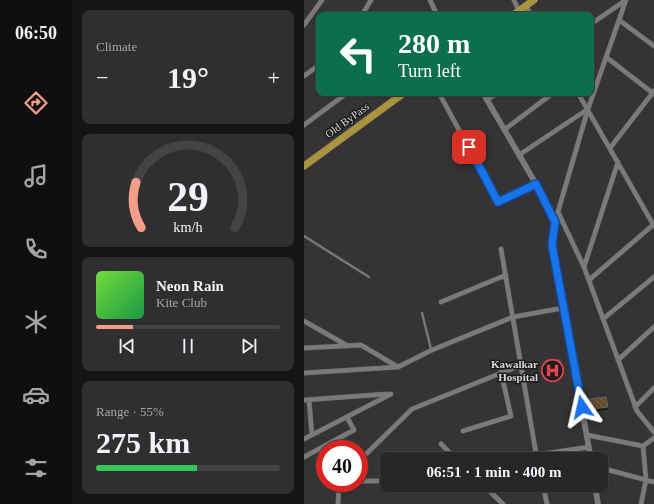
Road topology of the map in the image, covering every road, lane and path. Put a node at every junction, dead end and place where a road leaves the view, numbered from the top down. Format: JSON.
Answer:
{"nodes":[{"id":1,"x":322,"y":0,"type":"edge"},
{"id":2,"x":371,"y":0,"type":"edge"},
{"id":3,"x":430,"y":0,"type":"edge"},
{"id":4,"x":514,"y":0,"type":"edge"},
{"id":5,"x":534,"y":0,"type":"edge"},
{"id":6,"x":626,"y":0,"type":"edge"},
{"id":7,"x":526,"y":6,"type":"junction"},
{"id":8,"x":519,"y":10,"type":"junction"},
{"id":9,"x":364,"y":12,"type":"edge"},
{"id":10,"x":436,"y":12,"type":"edge"},
{"id":11,"x":517,"y":12,"type":"edge"},
{"id":12,"x":529,"y":12,"type":"edge"},
{"id":13,"x":619,"y":20,"type":"junction"},
{"id":14,"x":594,"y":22,"type":"edge"},
{"id":15,"x":304,"y":25,"type":"edge"},
{"id":16,"x":654,"y":46,"type":"edge"},
{"id":17,"x":606,"y":57,"type":"junction"},
{"id":18,"x":316,"y":67,"type":"edge"},
{"id":19,"x":304,"y":76,"type":"edge"},
{"id":20,"x":594,"y":92,"type":"edge"},
{"id":21,"x":654,"y":93,"type":"edge"},
{"id":22,"x":343,"y":96,"type":"edge"},
{"id":23,"x":400,"y":96,"type":"edge"},
{"id":24,"x":441,"y":96,"type":"edge"},
{"id":25,"x":484,"y":96,"type":"edge"},
{"id":26,"x":493,"y":96,"type":"edge"},
{"id":27,"x":549,"y":96,"type":"edge"},
{"id":28,"x":580,"y":96,"type":"edge"},
{"id":29,"x":592,"y":96,"type":"edge"},
{"id":30,"x":487,"y":100,"type":"junction"},
{"id":31,"x":588,"y":109,"type":"junction"},
{"id":32,"x":304,"y":125,"type":"edge"},
{"id":33,"x":504,"y":130,"type":"junction"},
{"id":34,"x":610,"y":148,"type":"junction"},
{"id":35,"x":519,"y":155,"type":"junction"},
{"id":36,"x":618,"y":162,"type":"junction"},
{"id":37,"x":304,"y":166,"type":"edge"},
{"id":38,"x":536,"y":184,"type":"junction"},
{"id":39,"x":558,"y":212,"type":"junction"},
{"id":40,"x":555,"y":222,"type":"junction"},
{"id":41,"x":654,"y":226,"type":"edge"},
{"id":42,"x":304,"y":236,"type":"edge"},
{"id":43,"x":501,"y":249,"type":"dead end"},
{"id":44,"x":584,"y":267,"type":"junction"},
{"id":45,"x":506,"y":275,"type":"junction"},
{"id":46,"x":369,"y":277,"type":"dead end"},
{"id":47,"x":654,"y":277,"type":"edge"},
{"id":48,"x":589,"y":280,"type":"junction"},
{"id":49,"x":441,"y":302,"type":"dead end"},
{"id":50,"x":563,"y":308,"type":"junction"},
{"id":51,"x":422,"y":313,"type":"dead end"},
{"id":52,"x":512,"y":317,"type":"junction"},
{"id":53,"x":603,"y":319,"type":"junction"},
{"id":54,"x":304,"y":321,"type":"edge"},
{"id":55,"x":654,"y":327,"type":"edge"},
{"id":56,"x":348,"y":346,"type":"junction"},
{"id":57,"x":304,"y":348,"type":"edge"},
{"id":58,"x":432,"y":350,"type":"junction"},
{"id":59,"x":618,"y":360,"type":"junction"},
{"id":60,"x":521,"y":365,"type":"junction"},
{"id":61,"x":398,"y":367,"type":"junction"},
{"id":62,"x":501,"y":372,"type":"junction"},
{"id":63,"x":304,"y":373,"type":"edge"},
{"id":64,"x":654,"y":388,"type":"edge"},
{"id":65,"x":307,"y":400,"type":"edge"},
{"id":66,"x":635,"y":407,"type":"junction"},
{"id":67,"x":347,"y":417,"type":"junction"},
{"id":68,"x":463,"y":431,"type":"dead end"},
{"id":69,"x":654,"y":432,"type":"edge"},
{"id":70,"x":312,"y":435,"type":"junction"},
{"id":71,"x":587,"y":435,"type":"junction"},
{"id":72,"x":654,"y":438,"type":"edge"},
{"id":73,"x":304,"y":439,"type":"edge"},
{"id":74,"x":441,"y":444,"type":"dead end"},
{"id":75,"x":643,"y":446,"type":"junction"},
{"id":76,"x":589,"y":447,"type":"junction"},
{"id":77,"x":368,"y":452,"type":"edge"},
{"id":78,"x":449,"y":452,"type":"edge"},
{"id":79,"x":535,"y":452,"type":"edge"},
{"id":80,"x":562,"y":452,"type":"edge"},
{"id":81,"x":590,"y":452,"type":"edge"},
{"id":82,"x":304,"y":457,"type":"edge"},
{"id":83,"x":608,"y":470,"type":"edge"},
{"id":84,"x":646,"y":480,"type":"junction"},
{"id":85,"x":368,"y":481,"type":"edge"},
{"id":86,"x":380,"y":481,"type":"edge"},
{"id":87,"x":654,"y":482,"type":"edge"},
{"id":88,"x":339,"y":492,"type":"edge"},
{"id":89,"x":490,"y":492,"type":"edge"},
{"id":90,"x":544,"y":492,"type":"edge"},
{"id":91,"x":596,"y":492,"type":"edge"},
{"id":92,"x":338,"y":504,"type":"edge"},
{"id":93,"x":502,"y":504,"type":"edge"},
{"id":94,"x":547,"y":504,"type":"edge"},
{"id":95,"x":598,"y":504,"type":"edge"},
{"id":96,"x":641,"y":504,"type":"edge"}],
"edges":[{"from":1,"to":15,"type":"street"},
{"from":2,"to":9,"type":"street"},
{"from":3,"to":10,"type":"street"},
{"from":4,"to":8,"type":"street"},
{"from":5,"to":7,"type":"main road"},
{"from":6,"to":13,"type":"street"},
{"from":6,"to":14,"type":"street"},
{"from":7,"to":8,"type":"main road"},
{"from":7,"to":12,"type":"street"},
{"from":8,"to":11,"type":"main road"},
{"from":13,"to":16,"type":"street"},
{"from":13,"to":17,"type":"street"},
{"from":17,"to":20,"type":"street"},
{"from":17,"to":21,"type":"street"},
{"from":18,"to":19,"type":"street"},
{"from":21,"to":34,"type":"street"},
{"from":22,"to":32,"type":"street"},
{"from":23,"to":37,"type":"main road","name":"Old ByPass"},
{"from":24,"to":38,"type":"street"},
{"from":25,"to":30,"type":"street"},
{"from":26,"to":30,"type":"street"},
{"from":27,"to":33,"type":"street"},
{"from":28,"to":31,"type":"street"},
{"from":29,"to":31,"type":"street"},
{"from":30,"to":33,"type":"street"},
{"from":31,"to":34,"type":"street"},
{"from":31,"to":35,"type":"street"},
{"from":31,"to":39,"type":"street"},
{"from":33,"to":35,"type":"street"},
{"from":34,"to":36,"type":"street"},
{"from":35,"to":38,"type":"street"},
{"from":36,"to":41,"type":"street"},
{"from":36,"to":44,"type":"street"},
{"from":38,"to":40,"type":"street"},
{"from":39,"to":40,"type":"street"},
{"from":39,"to":44,"type":"street"},
{"from":40,"to":50,"type":"street"},
{"from":41,"to":48,"type":"street"},
{"from":42,"to":46,"type":"lane"},
{"from":43,"to":45,"type":"street"},
{"from":44,"to":48,"type":"street"},
{"from":45,"to":49,"type":"street"},
{"from":45,"to":52,"type":"street"},
{"from":47,"to":53,"type":"street"},
{"from":48,"to":53,"type":"street"},
{"from":50,"to":52,"type":"street"},
{"from":50,"to":71,"type":"street"},
{"from":51,"to":58,"type":"lane"},
{"from":52,"to":58,"type":"street"},
{"from":52,"to":60,"type":"street"},
{"from":53,"to":59,"type":"street"},
{"from":54,"to":56,"type":"street"},
{"from":55,"to":59,"type":"street"},
{"from":56,"to":57,"type":"street"},
{"from":56,"to":61,"type":"street"},
{"from":58,"to":61,"type":"street"},
{"from":59,"to":66,"type":"street"},
{"from":60,"to":62,"type":"street"},
{"from":60,"to":79,"type":"street"},
{"from":61,"to":63,"type":"street"},
{"from":62,"to":68,"type":"street"},
{"from":62,"to":77,"type":"street"},
{"from":64,"to":66,"type":"street"},
{"from":65,"to":67,"type":"street"},
{"from":65,"to":70,"type":"street"},
{"from":66,"to":69,"type":"street"},
{"from":67,"to":70,"type":"street"},
{"from":67,"to":82,"type":"street"},
{"from":70,"to":73,"type":"street"},
{"from":71,"to":75,"type":"street"},
{"from":71,"to":76,"type":"street"},
{"from":72,"to":75,"type":"street"},
{"from":74,"to":78,"type":"street"},
{"from":75,"to":84,"type":"street"},
{"from":76,"to":80,"type":"street"},
{"from":76,"to":81,"type":"street"},
{"from":83,"to":84,"type":"street"},
{"from":84,"to":87,"type":"street"},
{"from":84,"to":96,"type":"street"},
{"from":85,"to":86,"type":"street"},
{"from":88,"to":92,"type":"street"},
{"from":89,"to":93,"type":"street"},
{"from":90,"to":94,"type":"street"},
{"from":91,"to":95,"type":"street"}]}
